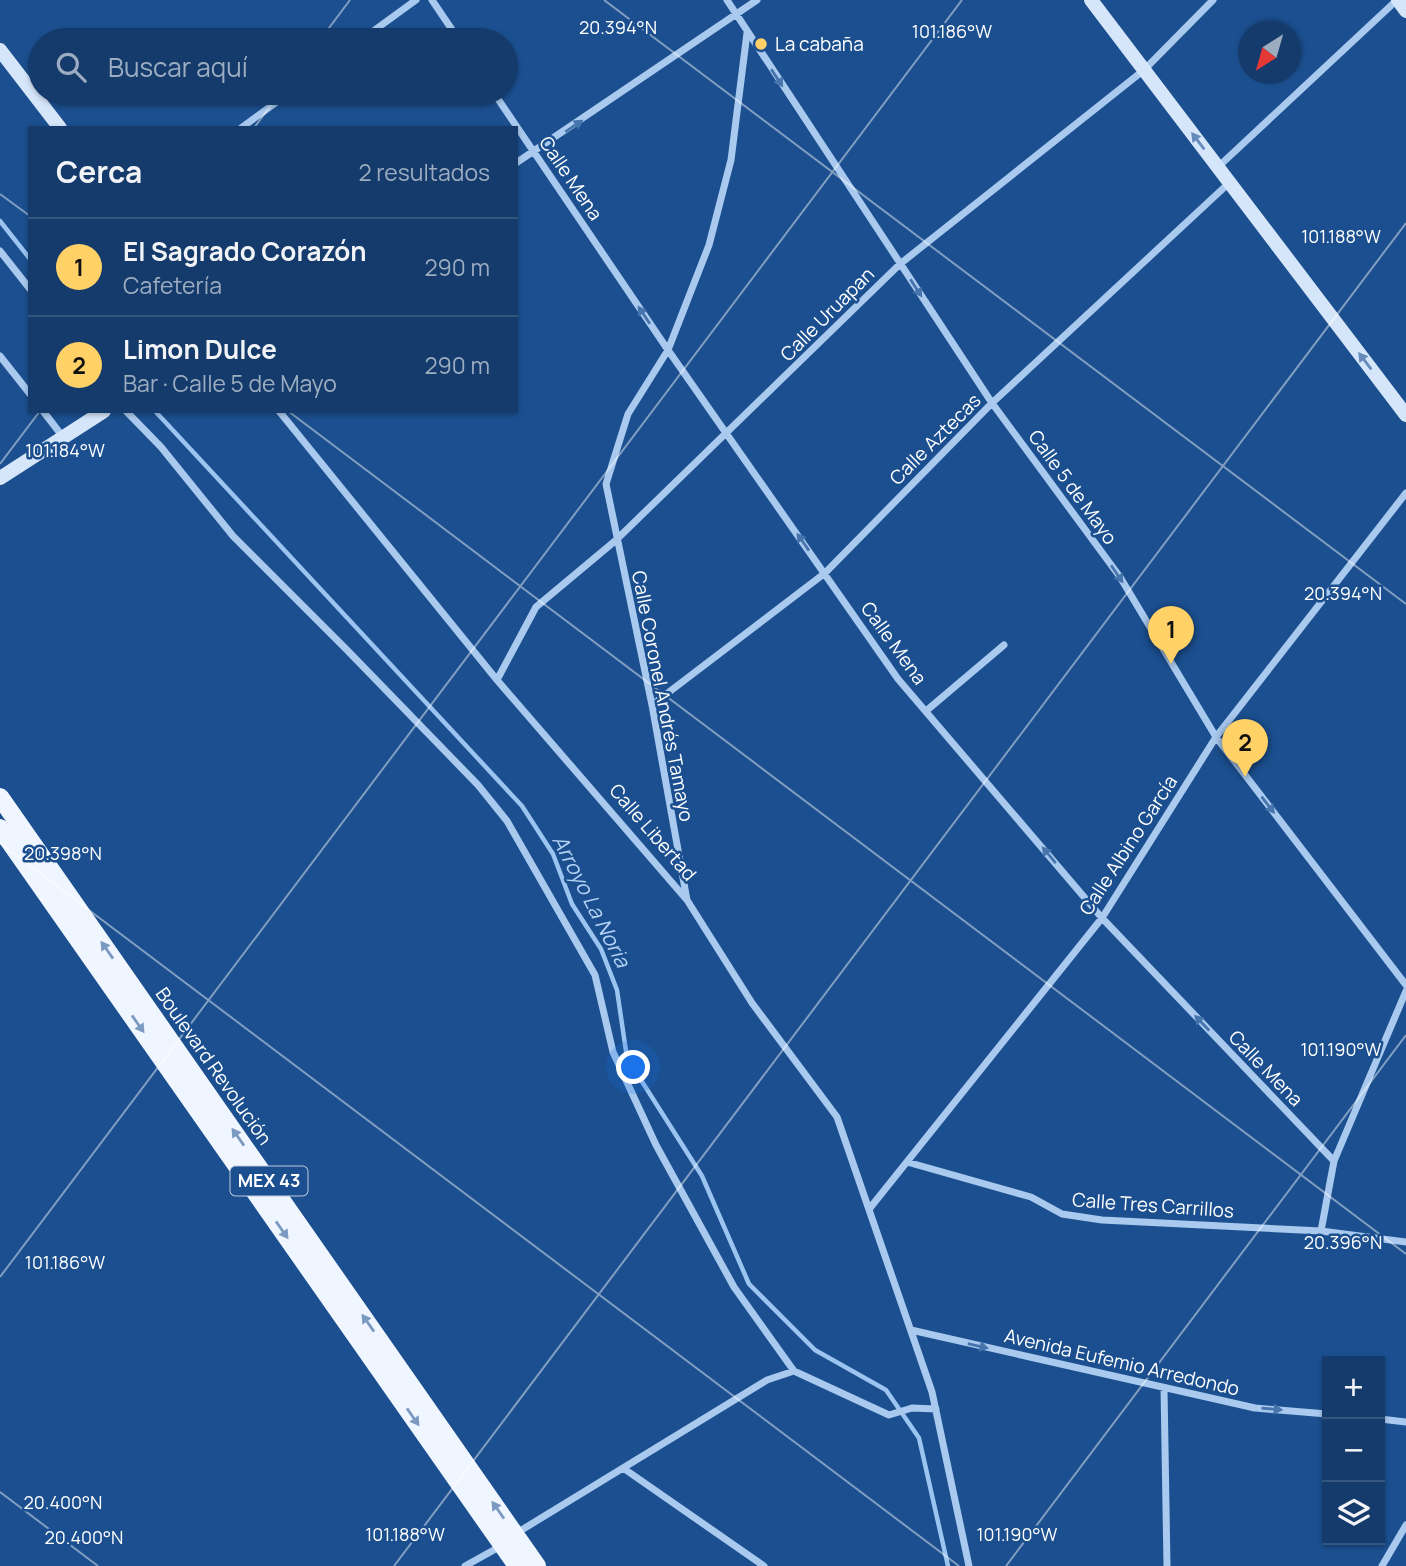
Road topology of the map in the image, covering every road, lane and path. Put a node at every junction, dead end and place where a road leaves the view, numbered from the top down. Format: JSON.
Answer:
{"nodes":[{"id":1,"x":416,"y":0,"type":"edge"},
{"id":2,"x":432,"y":0,"type":"edge"},
{"id":3,"x":727,"y":0,"type":"edge"},
{"id":4,"x":757,"y":0,"type":"edge"},
{"id":5,"x":1091,"y":0,"type":"edge"},
{"id":6,"x":1213,"y":0,"type":"edge"},
{"id":7,"x":1397,"y":0,"type":"edge"},
{"id":8,"x":1406,"y":11,"type":"edge"},
{"id":9,"x":737,"y":16,"type":"junction"},
{"id":10,"x":378,"y":28,"type":"edge"},
{"id":11,"x":451,"y":28,"type":"edge"},
{"id":12,"x":747,"y":32,"type":"junction"},
{"id":13,"x":0,"y":50,"type":"edge"},
{"id":14,"x":1144,"y":70,"type":"junction"},
{"id":15,"x":28,"y":86,"type":"edge"},
{"id":16,"x":42,"y":105,"type":"edge"},
{"id":17,"x":273,"y":105,"type":"edge"},
{"id":18,"x":502,"y":105,"type":"edge"},
{"id":19,"x":58,"y":126,"type":"edge"},
{"id":20,"x":244,"y":126,"type":"edge"},
{"id":21,"x":516,"y":126,"type":"edge"},
{"id":22,"x":518,"y":129,"type":"edge"},
{"id":23,"x":534,"y":153,"type":"junction"},
{"id":24,"x":518,"y":162,"type":"edge"},
{"id":25,"x":1218,"y":167,"type":"junction"},
{"id":26,"x":1229,"y":183,"type":"junction"},
{"id":27,"x":0,"y":251,"type":"edge"},
{"id":28,"x":900,"y":264,"type":"junction"},
{"id":29,"x":28,"y":286,"type":"edge"},
{"id":30,"x":668,"y":350,"type":"junction"},
{"id":31,"x":0,"y":356,"type":"edge"},
{"id":32,"x":28,"y":391,"type":"edge"},
{"id":33,"x":992,"y":403,"type":"junction"},
{"id":34,"x":45,"y":413,"type":"edge"},
{"id":35,"x":101,"y":413,"type":"edge"},
{"id":36,"x":128,"y":413,"type":"edge"},
{"id":37,"x":281,"y":413,"type":"edge"},
{"id":38,"x":1406,"y":415,"type":"edge"},
{"id":39,"x":728,"y":435,"type":"junction"},
{"id":40,"x":63,"y":437,"type":"junction"},
{"id":41,"x":0,"y":478,"type":"edge"},
{"id":42,"x":1406,"y":493,"type":"edge"},
{"id":43,"x":615,"y":541,"type":"junction"},
{"id":44,"x":825,"y":573,"type":"junction"},
{"id":45,"x":1004,"y":645,"type":"dead end"},
{"id":46,"x":497,"y":680,"type":"junction"},
{"id":47,"x":652,"y":705,"type":"junction"},
{"id":48,"x":926,"y":711,"type":"junction"},
{"id":49,"x":1216,"y":737,"type":"junction"},
{"id":50,"x":0,"y":797,"type":"edge"},
{"id":51,"x":0,"y":828,"type":"edge"},
{"id":52,"x":61,"y":899,"type":"junction"},
{"id":53,"x":687,"y":900,"type":"junction"},
{"id":54,"x":1102,"y":918,"type":"junction"},
{"id":55,"x":1406,"y":985,"type":"edge"},
{"id":56,"x":1406,"y":991,"type":"edge"},
{"id":57,"x":1334,"y":1161,"type":"junction"},
{"id":58,"x":907,"y":1162,"type":"junction"},
{"id":59,"x":870,"y":1208,"type":"junction"},
{"id":60,"x":1321,"y":1231,"type":"junction"},
{"id":61,"x":1406,"y":1242,"type":"edge"},
{"id":62,"x":911,"y":1330,"type":"junction"},
{"id":63,"x":794,"y":1371,"type":"junction"},
{"id":64,"x":1164,"y":1388,"type":"junction"},
{"id":65,"x":936,"y":1409,"type":"junction"},
{"id":66,"x":1322,"y":1414,"type":"edge"},
{"id":67,"x":1385,"y":1420,"type":"edge"},
{"id":68,"x":1406,"y":1422,"type":"edge"},
{"id":69,"x":624,"y":1468,"type":"junction"},
{"id":70,"x":1406,"y":1525,"type":"edge"},
{"id":71,"x":509,"y":1540,"type":"junction"},
{"id":72,"x":465,"y":1566,"type":"edge"},
{"id":73,"x":517,"y":1566,"type":"edge"},
{"id":74,"x":537,"y":1566,"type":"edge"},
{"id":75,"x":764,"y":1566,"type":"edge"},
{"id":76,"x":969,"y":1566,"type":"edge"},
{"id":77,"x":1167,"y":1566,"type":"edge"},
{"id":78,"x":1382,"y":1566,"type":"edge"}],
"edges":[{"from":1,"to":10,"type":"street"},
{"from":2,"to":11,"type":"street"},
{"from":3,"to":9,"type":"street","name":"Calle 5 de Mayo"},
{"from":4,"to":9,"type":"street"},
{"from":5,"to":14,"type":"main road"},
{"from":6,"to":14,"type":"street","name":"Calle Uruapan"},
{"from":7,"to":8,"type":"main road"},
{"from":7,"to":25,"type":"street"},
{"from":9,"to":12,"type":"street","name":"Calle 5 de Mayo"},
{"from":23,"to":9,"type":"street","one_way":true},
{"from":12,"to":28,"type":"street","name":"Calle 5 de Mayo","one_way":true},
{"from":12,"to":30,"type":"street","name":"Calle Coronel Andrés Tamayo"},
{"from":13,"to":15,"type":"main road"},
{"from":25,"to":14,"type":"main road","one_way":true},
{"from":14,"to":28,"type":"street","name":"Calle Uruapan"},
{"from":16,"to":19,"type":"main road"},
{"from":17,"to":20,"type":"street"},
{"from":18,"to":21,"type":"street","name":"Calle Mena"},
{"from":22,"to":23,"type":"street","name":"Calle Mena"},
{"from":23,"to":24,"type":"street"},
{"from":30,"to":23,"type":"street","name":"Calle Mena","one_way":true},
{"from":25,"to":26,"type":"main road"},
{"from":26,"to":33,"type":"street","name":"Calle Aztecas"},
{"from":38,"to":26,"type":"main road","one_way":true},
{"from":27,"to":29,"type":"street"},
{"from":28,"to":33,"type":"street","name":"Calle 5 de Mayo","one_way":true},
{"from":28,"to":39,"type":"street","name":"Calle Uruapan"},
{"from":30,"to":39,"type":"street","name":"Calle Mena"},
{"from":30,"to":43,"type":"street","name":"Calle Coronel Andrés Tamayo"},
{"from":31,"to":32,"type":"street"},
{"from":33,"to":44,"type":"street","name":"Calle Aztecas"},
{"from":33,"to":49,"type":"street","name":"Calle 5 de Mayo","one_way":true},
{"from":34,"to":40,"type":"street"},
{"from":35,"to":40,"type":"main road"},
{"from":36,"to":63,"type":"street"},
{"from":37,"to":46,"type":"street","name":"Calle Libertad"},
{"from":39,"to":43,"type":"street","name":"Calle Uruapan"},
{"from":44,"to":39,"type":"street","name":"Calle Mena","one_way":true},
{"from":40,"to":41,"type":"main road"},
{"from":42,"to":49,"type":"street","name":"Calle Albino García"},
{"from":43,"to":46,"type":"street","name":"Calle Uruapan"},
{"from":43,"to":47,"type":"street","name":"Calle Coronel Andrés Tamayo"},
{"from":44,"to":47,"type":"street","name":"Calle Aztecas"},
{"from":44,"to":48,"type":"street","name":"Calle Mena"},
{"from":45,"to":48,"type":"street"},
{"from":46,"to":53,"type":"street","name":"Calle Libertad"},
{"from":47,"to":53,"type":"street","name":"Calle Coronel Andrés Tamayo"},
{"from":54,"to":48,"type":"street","name":"Calle Mena","one_way":true},
{"from":49,"to":54,"type":"street","name":"Calle Albino García"},
{"from":49,"to":55,"type":"street","name":"Calle 5 de Mayo","one_way":true},
{"from":50,"to":52,"type":"main road","name":"Boulevard Revolución","number":"MEX 43"},
{"from":51,"to":52,"type":"main road","name":"Boulevard Revolución","number":"MEX 43"},
{"from":52,"to":71,"type":"main road","name":"Boulevard Revolución","number":"MEX 43"},
{"from":53,"to":59,"type":"street","name":"Calle Libertad"},
{"from":57,"to":54,"type":"street","name":"Calle Mena","one_way":true},
{"from":54,"to":58,"type":"street","name":"Calle Albino García"},
{"from":56,"to":57,"type":"street"},
{"from":57,"to":60,"type":"street"},
{"from":58,"to":59,"type":"street","name":"Calle Albino García"},
{"from":58,"to":60,"type":"street","name":"Calle Tres Carrillos"},
{"from":59,"to":62,"type":"street","name":"Calle Libertad"},
{"from":60,"to":61,"type":"street","name":"Calle Tres Carrillos"},
{"from":62,"to":64,"type":"street","name":"Avenida Eufemio Arredondo","one_way":true},
{"from":62,"to":65,"type":"street","name":"Calle Libertad"},
{"from":63,"to":65,"type":"street"},
{"from":63,"to":69,"type":"street"},
{"from":64,"to":66,"type":"street","name":"Avenida Eufemio Arredondo","one_way":true},
{"from":64,"to":77,"type":"street"},
{"from":65,"to":76,"type":"street","name":"Calle Libertad"},
{"from":67,"to":68,"type":"street"},
{"from":69,"to":71,"type":"street"},
{"from":69,"to":75,"type":"street"},
{"from":70,"to":78,"type":"street"},
{"from":71,"to":72,"type":"street"},
{"from":71,"to":73,"type":"main road","name":"Boulevard Revolución","number":"MEX 43"},
{"from":71,"to":74,"type":"main road","name":"Boulevard Revolución","number":"MEX 43"}]}
